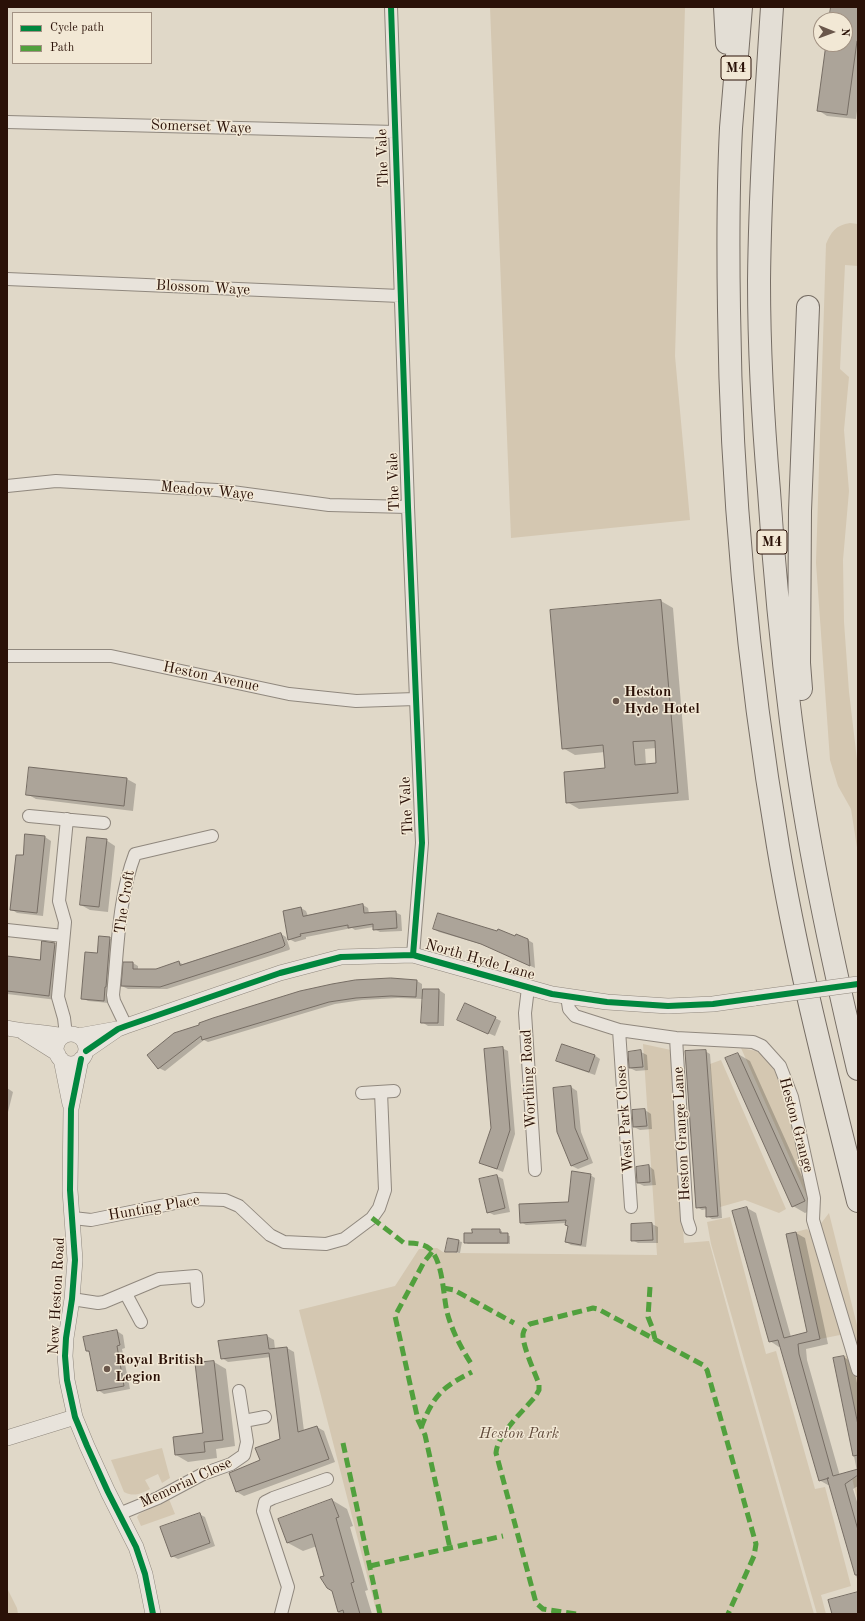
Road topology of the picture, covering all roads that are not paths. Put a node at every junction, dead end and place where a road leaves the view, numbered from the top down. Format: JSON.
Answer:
{"nodes":[{"id":1,"x":390,"y":7,"type":"edge"},
{"id":2,"x":725,"y":7,"type":"edge"},
{"id":3,"x":741,"y":7,"type":"edge"},
{"id":4,"x":772,"y":7,"type":"edge"},
{"id":5,"x":7,"y":122,"type":"edge"},
{"id":6,"x":731,"y":130,"type":"junction"},
{"id":7,"x":395,"y":132,"type":"junction"},
{"id":8,"x":7,"y":279,"type":"edge"},
{"id":9,"x":400,"y":296,"type":"junction"},
{"id":10,"x":808,"y":307,"type":"dead end"},
{"id":11,"x":7,"y":486,"type":"edge"},
{"id":12,"x":408,"y":507,"type":"junction"},
{"id":13,"x":7,"y":656,"type":"edge"},
{"id":14,"x":415,"y":699,"type":"junction"},
{"id":15,"x":29,"y":816,"type":"dead end"},
{"id":16,"x":67,"y":819,"type":"junction"},
{"id":17,"x":104,"y":823,"type":"dead end"},
{"id":18,"x":212,"y":836,"type":"dead end"},
{"id":19,"x":812,"y":854,"type":"junction"},
{"id":20,"x":7,"y":930,"type":"edge"},
{"id":21,"x":63,"y":936,"type":"junction"},
{"id":22,"x":413,"y":955,"type":"junction"},
{"id":23,"x":858,"y":984,"type":"edge"},
{"id":24,"x":528,"y":988,"type":"junction"},
{"id":25,"x":567,"y":996,"type":"junction"},
{"id":26,"x":7,"y":1028,"type":"edge"},
{"id":27,"x":122,"y":1028,"type":"junction"},
{"id":28,"x":619,"y":1030,"type":"junction"},
{"id":29,"x":22,"y":1031,"type":"junction"},
{"id":30,"x":69,"y":1036,"type":"junction"},
{"id":31,"x":676,"y":1038,"type":"junction"},
{"id":32,"x":84,"y":1055,"type":"junction"},
{"id":33,"x":59,"y":1056,"type":"junction"},
{"id":34,"x":858,"y":1070,"type":"edge"},
{"id":35,"x":394,"y":1091,"type":"dead end"},
{"id":36,"x":380,"y":1092,"type":"junction"},
{"id":37,"x":362,"y":1093,"type":"dead end"},
{"id":38,"x":71,"y":1109,"type":"junction"},
{"id":39,"x":535,"y":1170,"type":"dead end"},
{"id":40,"x":858,"y":1201,"type":"edge"},
{"id":41,"x":631,"y":1208,"type":"dead end"},
{"id":42,"x":73,"y":1218,"type":"junction"},
{"id":43,"x":690,"y":1229,"type":"dead end"},
{"id":44,"x":126,"y":1294,"type":"junction"},
{"id":45,"x":72,"y":1299,"type":"junction"},
{"id":46,"x":198,"y":1301,"type":"dead end"},
{"id":47,"x":141,"y":1322,"type":"dead end"},
{"id":48,"x":858,"y":1370,"type":"edge"},
{"id":49,"x":239,"y":1391,"type":"dead end"},
{"id":50,"x":75,"y":1417,"type":"junction"},
{"id":51,"x":265,"y":1417,"type":"dead end"},
{"id":52,"x":244,"y":1422,"type":"junction"},
{"id":53,"x":7,"y":1438,"type":"edge"},
{"id":54,"x":327,"y":1479,"type":"dead end"},
{"id":55,"x":119,"y":1514,"type":"junction"},
{"id":56,"x":153,"y":1614,"type":"edge"},
{"id":57,"x":281,"y":1614,"type":"edge"}],
"edges":[{"from":1,"to":7,"type":"street","name":"The Vale"},
{"from":2,"to":6,"type":"highway"},
{"from":3,"to":6,"type":"highway","number":"M4"},
{"from":4,"to":19,"type":"highway","number":"M4"},
{"from":5,"to":7,"type":"street","name":"Somerset Waye"},
{"from":6,"to":40,"type":"highway","number":"M4"},
{"from":7,"to":9,"type":"street","name":"The Vale"},
{"from":8,"to":9,"type":"street","name":"Blossom Waye"},
{"from":9,"to":12,"type":"street","name":"The Vale"},
{"from":10,"to":19,"type":"highway"},
{"from":11,"to":12,"type":"street","name":"Meadow Waye"},
{"from":12,"to":14,"type":"street","name":"The Vale"},
{"from":13,"to":14,"type":"street","name":"Heston Avenue"},
{"from":14,"to":22,"type":"street","name":"The Vale"},
{"from":15,"to":16,"type":"street"},
{"from":16,"to":17,"type":"street"},
{"from":16,"to":21,"type":"street"},
{"from":18,"to":27,"type":"street","name":"The Croft"},
{"from":19,"to":34,"type":"highway","number":"M4"},
{"from":20,"to":21,"type":"street"},
{"from":21,"to":30,"type":"street"},
{"from":22,"to":24,"type":"street","name":"North Hyde Lane"},
{"from":22,"to":27,"type":"street","name":"North Hyde Lane"},
{"from":23,"to":25,"type":"street","name":"North Hyde Lane","bridge":true},
{"from":24,"to":25,"type":"street","name":"North Hyde Lane"},
{"from":24,"to":39,"type":"street","name":"Worthing Road"},
{"from":25,"to":28,"type":"street","name":"Heston Grange"},
{"from":26,"to":29,"type":"street"},
{"from":27,"to":30,"type":"street","name":"North Hyde Lane"},
{"from":27,"to":32,"type":"street","name":"North Hyde Lane"},
{"from":28,"to":31,"type":"street","name":"Heston Grange"},
{"from":28,"to":41,"type":"street","name":"West Park Close"},
{"from":29,"to":30,"type":"street"},
{"from":29,"to":33,"type":"street"},
{"from":30,"to":32,"type":"street"},
{"from":30,"to":33,"type":"street"},
{"from":31,"to":43,"type":"street","name":"Heston Grange Lane"},
{"from":31,"to":48,"type":"street","name":"Heston Grange"},
{"from":32,"to":33,"type":"street"},
{"from":32,"to":38,"type":"street","name":"New Heston Road"},
{"from":33,"to":38,"type":"street","name":"New Heston Road"},
{"from":35,"to":36,"type":"street"},
{"from":36,"to":37,"type":"street"},
{"from":36,"to":42,"type":"street","name":"Hunting Place"},
{"from":38,"to":42,"type":"street","name":"New Heston Road"},
{"from":42,"to":45,"type":"street","name":"New Heston Road"},
{"from":44,"to":45,"type":"street"},
{"from":44,"to":46,"type":"street"},
{"from":44,"to":47,"type":"street"},
{"from":45,"to":50,"type":"street","name":"New Heston Road"},
{"from":49,"to":52,"type":"street","name":"Memorial Close"},
{"from":50,"to":53,"type":"street"},
{"from":50,"to":55,"type":"street","name":"New Heston Road"},
{"from":51,"to":52,"type":"street"},
{"from":52,"to":55,"type":"street","name":"Memorial Close"},
{"from":54,"to":57,"type":"street"},
{"from":55,"to":56,"type":"street","name":"New Heston Road"}]}
